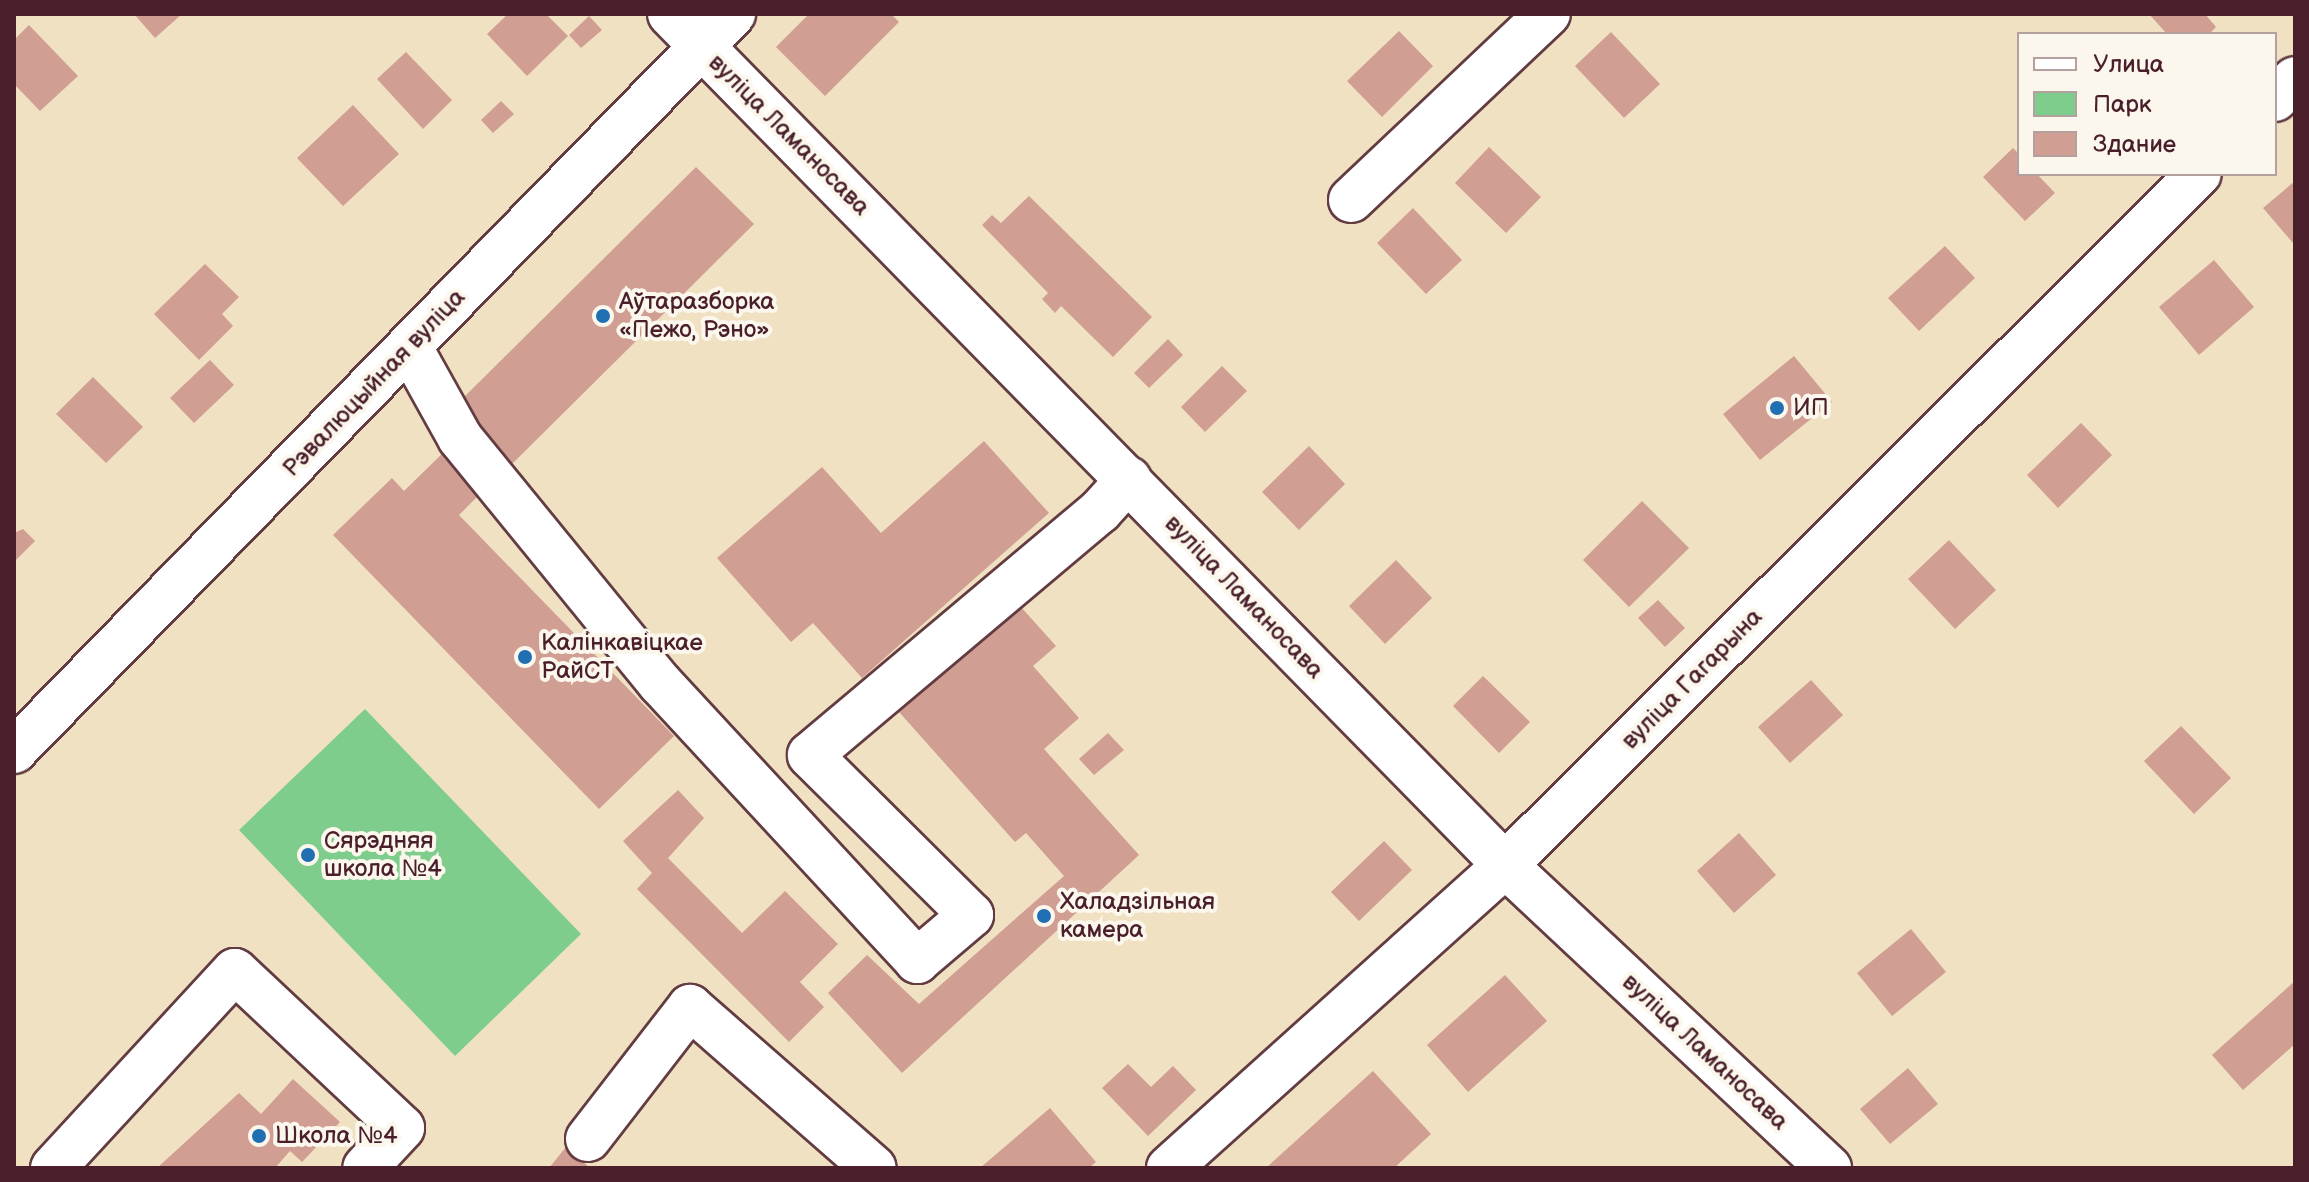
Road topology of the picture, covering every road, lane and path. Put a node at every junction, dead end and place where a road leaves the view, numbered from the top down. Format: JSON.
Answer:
{"nodes":[{"id":1,"x":670,"y":14,"type":"edge"},
{"id":2,"x":733,"y":14,"type":"edge"},
{"id":3,"x":1548,"y":14,"type":"edge"},
{"id":4,"x":702,"y":46,"type":"junction"},
{"id":5,"x":2295,"y":79,"type":"edge"},
{"id":6,"x":2277,"y":97,"type":"edge"},
{"id":7,"x":2197,"y":176,"type":"edge"},
{"id":8,"x":1351,"y":200,"type":"dead end"},
{"id":9,"x":410,"y":348,"type":"junction"},
{"id":10,"x":1129,"y":479,"type":"junction"},
{"id":11,"x":14,"y":751,"type":"edge"},
{"id":12,"x":1505,"y":865,"type":"junction"},
{"id":13,"x":588,"y":1139,"type":"dead end"},
{"id":14,"x":53,"y":1168,"type":"edge"},
{"id":15,"x":365,"y":1168,"type":"edge"},
{"id":16,"x":874,"y":1168,"type":"edge"},
{"id":17,"x":1169,"y":1168,"type":"edge"},
{"id":18,"x":1829,"y":1168,"type":"edge"}],
"edges":[{"from":1,"to":4,"type":"street","name":"вуліца Ламаносава"},
{"from":2,"to":4,"type":"street","name":"Рэвалюцыйная вуліца"},
{"from":3,"to":8,"type":"street"},
{"from":4,"to":9,"type":"street","name":"Рэвалюцыйная вуліца"},
{"from":4,"to":10,"type":"street","name":"вуліца Ламаносава"},
{"from":5,"to":6,"type":"street"},
{"from":7,"to":12,"type":"street","name":"вуліца Гагарына"},
{"from":9,"to":10,"type":"street"},
{"from":9,"to":11,"type":"street","name":"Рэвалюцыйная вуліца"},
{"from":10,"to":12,"type":"street","name":"вуліца Ламаносава"},
{"from":12,"to":17,"type":"street","name":"вуліца Гагарына"},
{"from":12,"to":18,"type":"street","name":"вуліца Ламаносава"},
{"from":13,"to":16,"type":"street"},
{"from":14,"to":15,"type":"street"}]}
